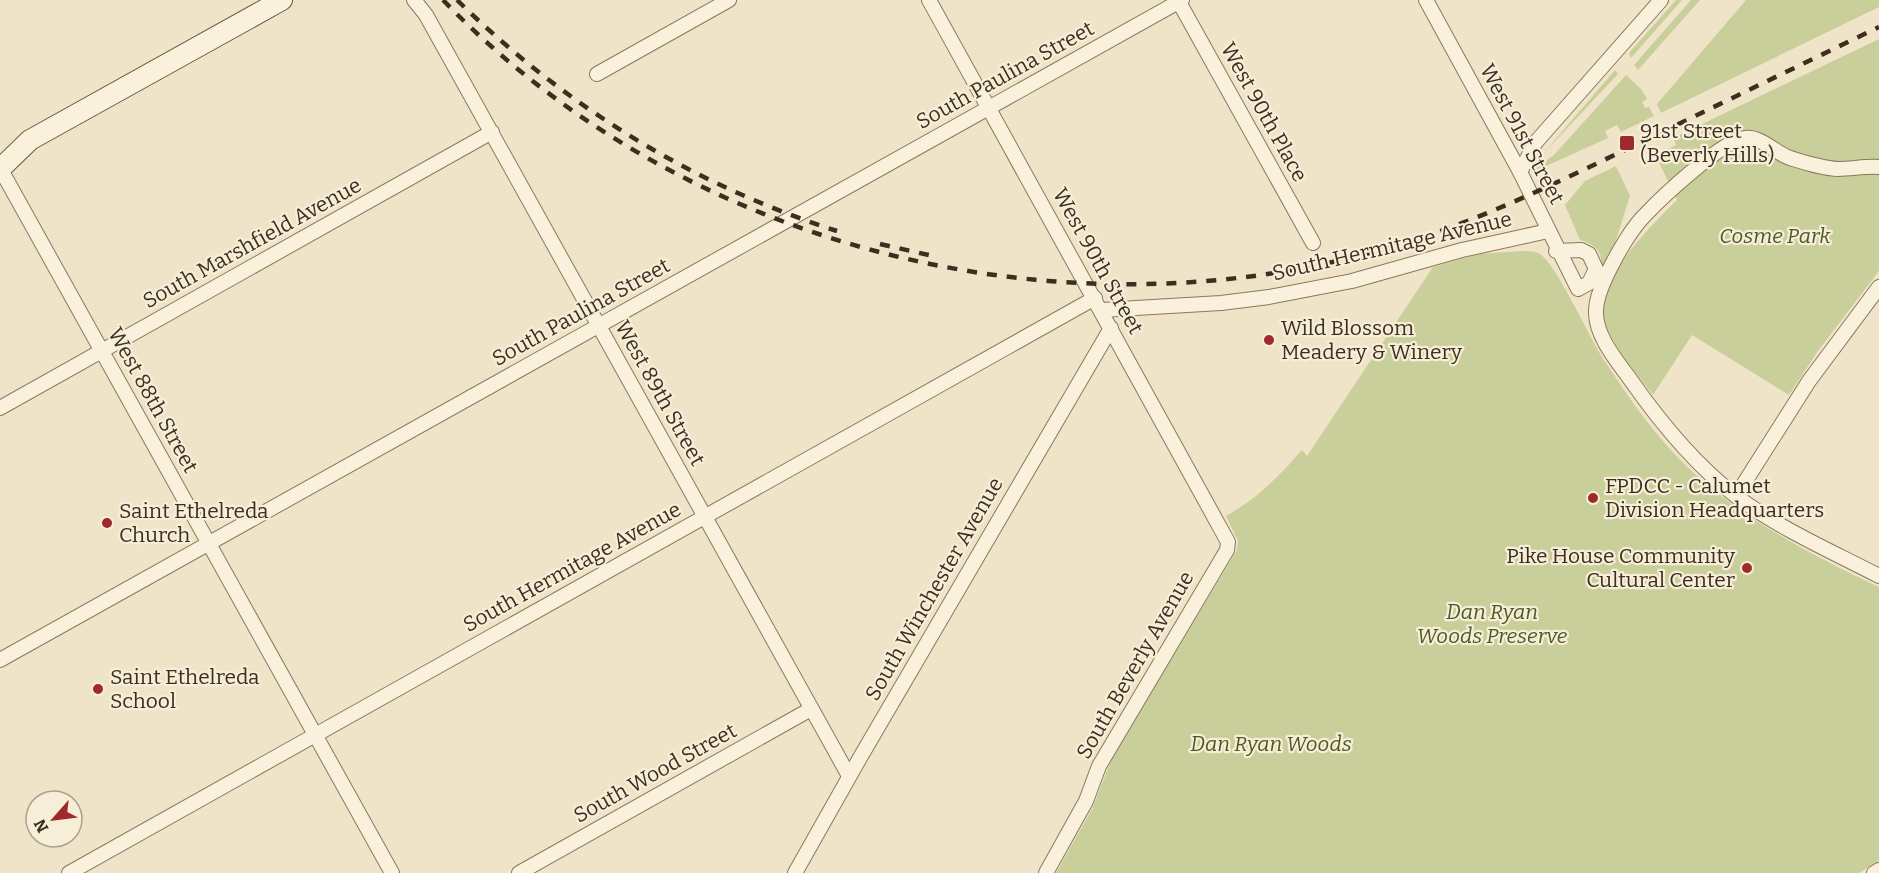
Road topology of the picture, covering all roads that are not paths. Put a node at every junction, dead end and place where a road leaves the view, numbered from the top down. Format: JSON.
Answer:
{"nodes":[{"id":1,"x":282,"y":0,"type":"edge"},
{"id":2,"x":414,"y":0,"type":"edge"},
{"id":3,"x":729,"y":0,"type":"edge"},
{"id":4,"x":929,"y":0,"type":"edge"},
{"id":5,"x":1426,"y":0,"type":"edge"},
{"id":6,"x":1661,"y":0,"type":"edge"},
{"id":7,"x":1180,"y":1,"type":"edge"},
{"id":8,"x":597,"y":74,"type":"dead end"},
{"id":9,"x":989,"y":108,"type":"junction"},
{"id":10,"x":492,"y":132,"type":"junction"},
{"id":11,"x":30,"y":140,"type":"junction"},
{"id":12,"x":0,"y":147,"type":"edge"},
{"id":13,"x":1879,"y":167,"type":"edge"},
{"id":14,"x":0,"y":169,"type":"edge"},
{"id":15,"x":1520,"y":172,"type":"junction"},
{"id":16,"x":1548,"y":231,"type":"junction"},
{"id":17,"x":1312,"y":243,"type":"dead end"},
{"id":18,"x":1556,"y":251,"type":"junction"},
{"id":19,"x":1879,"y":286,"type":"edge"},
{"id":20,"x":1098,"y":304,"type":"junction"},
{"id":21,"x":599,"y":326,"type":"junction"},
{"id":22,"x":1111,"y":328,"type":"junction"},
{"id":23,"x":101,"y":351,"type":"junction"},
{"id":24,"x":0,"y":408,"type":"edge"},
{"id":25,"x":1736,"y":496,"type":"junction"},
{"id":26,"x":705,"y":518,"type":"junction"},
{"id":27,"x":1228,"y":542,"type":"joint"},
{"id":28,"x":208,"y":544,"type":"junction"},
{"id":29,"x":1879,"y":576,"type":"edge"},
{"id":30,"x":0,"y":660,"type":"edge"},
{"id":31,"x":811,"y":709,"type":"junction"},
{"id":32,"x":315,"y":734,"type":"junction"},
{"id":33,"x":849,"y":776,"type":"junction"},
{"id":34,"x":1879,"y":870,"type":"edge"},
{"id":35,"x":69,"y":873,"type":"edge"},
{"id":36,"x":392,"y":873,"type":"edge"},
{"id":37,"x":519,"y":873,"type":"edge"},
{"id":38,"x":795,"y":873,"type":"edge"},
{"id":39,"x":1046,"y":873,"type":"edge"},
{"id":40,"x":1874,"y":873,"type":"edge"}],
"edges":[{"from":1,"to":11,"type":"main road"},
{"from":2,"to":10,"type":"street","name":"West 89th Street"},
{"from":3,"to":8,"type":"street"},
{"from":4,"to":9,"type":"street","name":"West 90th Street"},
{"from":5,"to":15,"type":"street","name":"West 91st Street"},
{"from":6,"to":15,"type":"street"},
{"from":7,"to":9,"type":"street","name":"South Paulina Street"},
{"from":7,"to":17,"type":"street","name":"West 90th Place"},
{"from":9,"to":20,"type":"street","name":"West 90th Street"},
{"from":9,"to":21,"type":"street","name":"South Paulina Street"},
{"from":10,"to":21,"type":"street","name":"West 89th Street"},
{"from":10,"to":23,"type":"street","name":"South Marshfield Avenue"},
{"from":11,"to":12,"type":"main road"},
{"from":11,"to":14,"type":"main road"},
{"from":13,"to":25,"type":"street"},
{"from":14,"to":23,"type":"street","name":"West 88th Street"},
{"from":15,"to":16,"type":"street","name":"West 91st Street"},
{"from":16,"to":18,"type":"street","name":"West 91st Street"},
{"from":16,"to":20,"type":"street","name":"South Hermitage Avenue"},
{"from":18,"to":18,"type":"street","name":"West 91st Street"},
{"from":19,"to":25,"type":"street"},
{"from":20,"to":22,"type":"street","name":"West 90th Street"},
{"from":20,"to":26,"type":"street","name":"South Hermitage Avenue"},
{"from":21,"to":26,"type":"street","name":"West 89th Street"},
{"from":21,"to":28,"type":"street","name":"South Paulina Street"},
{"from":22,"to":27,"type":"street","name":"West 90th Street"},
{"from":22,"to":33,"type":"street","name":"South Winchester Avenue"},
{"from":23,"to":24,"type":"street","name":"South Marshfield Avenue"},
{"from":23,"to":28,"type":"street","name":"West 88th Street"},
{"from":25,"to":29,"type":"street"},
{"from":26,"to":31,"type":"street","name":"West 89th Street"},
{"from":26,"to":32,"type":"street","name":"South Hermitage Avenue"},
{"from":27,"to":39,"type":"street","name":"South Beverly Avenue"},
{"from":28,"to":30,"type":"street","name":"South Paulina Street"},
{"from":28,"to":32,"type":"street","name":"West 88th Street"},
{"from":31,"to":33,"type":"street","name":"West 89th Street"},
{"from":31,"to":37,"type":"street","name":"South Wood Street"},
{"from":32,"to":35,"type":"street","name":"South Hermitage Avenue"},
{"from":32,"to":36,"type":"street","name":"West 88th Street"},
{"from":33,"to":38,"type":"street","name":"South Winchester Avenue"},
{"from":34,"to":40,"type":"street"}]}
